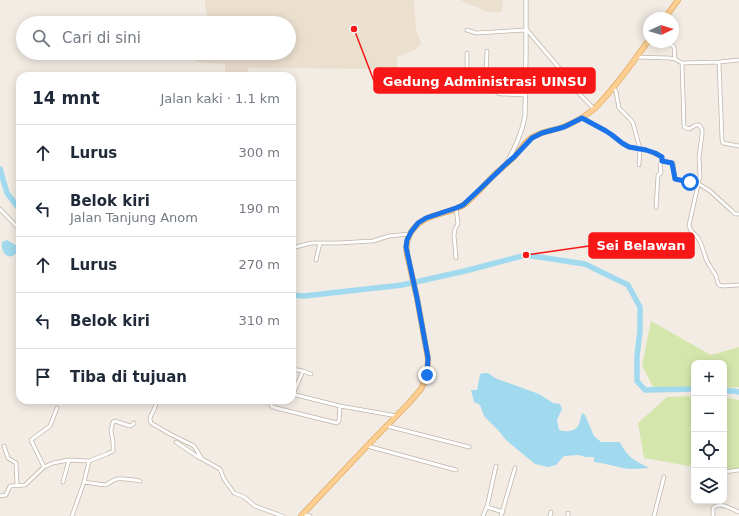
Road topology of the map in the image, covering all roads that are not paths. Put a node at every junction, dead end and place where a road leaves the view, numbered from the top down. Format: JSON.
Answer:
{"nodes":[{"id":1,"x":526,"y":0,"type":"edge"},
{"id":2,"x":678,"y":0,"type":"edge"},
{"id":3,"x":669,"y":12,"type":"edge"},
{"id":4,"x":467,"y":30,"type":"dead end"},
{"id":5,"x":527,"y":30,"type":"junction"},
{"id":6,"x":643,"y":48,"type":"edge"},
{"id":7,"x":674,"y":48,"type":"edge"},
{"id":8,"x":486,"y":51,"type":"dead end"},
{"id":9,"x":467,"y":53,"type":"dead end"},
{"id":10,"x":636,"y":57,"type":"junction"},
{"id":11,"x":675,"y":59,"type":"junction"},
{"id":12,"x":739,"y":60,"type":"edge"},
{"id":13,"x":719,"y":62,"type":"junction"},
{"id":14,"x":682,"y":63,"type":"junction"},
{"id":15,"x":460,"y":74,"type":"dead end"},
{"id":16,"x":467,"y":74,"type":"junction"},
{"id":17,"x":486,"y":75,"type":"junction"},
{"id":18,"x":526,"y":77,"type":"junction"},
{"id":19,"x":456,"y":85,"type":"dead end"},
{"id":20,"x":614,"y":87,"type":"junction"},
{"id":21,"x":526,"y":95,"type":"junction"},
{"id":22,"x":594,"y":109,"type":"junction"},
{"id":23,"x":582,"y":118,"type":"junction"},
{"id":24,"x":739,"y":146,"type":"edge"},
{"id":25,"x":640,"y":149,"type":"junction"},
{"id":26,"x":662,"y":161,"type":"junction"},
{"id":27,"x":507,"y":163,"type":"junction"},
{"id":28,"x":639,"y":165,"type":"dead end"},
{"id":29,"x":699,"y":184,"type":"junction"},
{"id":30,"x":456,"y":208,"type":"junction"},
{"id":31,"x":656,"y":208,"type":"dead end"},
{"id":32,"x":0,"y":209,"type":"edge"},
{"id":33,"x":739,"y":214,"type":"edge"},
{"id":34,"x":16,"y":226,"type":"edge"},
{"id":35,"x":410,"y":234,"type":"junction"},
{"id":36,"x":320,"y":243,"type":"junction"},
{"id":37,"x":296,"y":247,"type":"edge"},
{"id":38,"x":456,"y":258,"type":"dead end"},
{"id":39,"x":316,"y":260,"type":"dead end"},
{"id":40,"x":739,"y":285,"type":"edge"},
{"id":41,"x":296,"y":370,"type":"edge"},
{"id":42,"x":303,"y":371,"type":"junction"},
{"id":43,"x":311,"y":374,"type":"dead end"},
{"id":44,"x":296,"y":386,"type":"edge"},
{"id":45,"x":296,"y":395,"type":"edge"},
{"id":46,"x":156,"y":404,"type":"edge"},
{"id":47,"x":272,"y":404,"type":"edge"},
{"id":48,"x":340,"y":406,"type":"junction"},
{"id":49,"x":57,"y":408,"type":"dead end"},
{"id":50,"x":397,"y":416,"type":"junction"},
{"id":51,"x":134,"y":423,"type":"dead end"},
{"id":52,"x":388,"y":426,"type":"junction"},
{"id":53,"x":176,"y":442,"type":"dead end"},
{"id":54,"x":4,"y":446,"type":"dead end"},
{"id":55,"x":367,"y":446,"type":"junction"},
{"id":56,"x":469,"y":447,"type":"dead end"},
{"id":57,"x":202,"y":459,"type":"junction"},
{"id":58,"x":69,"y":460,"type":"junction"},
{"id":59,"x":89,"y":461,"type":"junction"},
{"id":60,"x":496,"y":466,"type":"dead end"},
{"id":61,"x":44,"y":467,"type":"junction"},
{"id":62,"x":515,"y":468,"type":"dead end"},
{"id":63,"x":456,"y":470,"type":"dead end"},
{"id":64,"x":739,"y":470,"type":"edge"},
{"id":65,"x":727,"y":472,"type":"edge"},
{"id":66,"x":664,"y":476,"type":"dead end"},
{"id":67,"x":140,"y":481,"type":"dead end"},
{"id":68,"x":64,"y":482,"type":"dead end"},
{"id":69,"x":84,"y":482,"type":"junction"},
{"id":70,"x":17,"y":485,"type":"junction"},
{"id":71,"x":0,"y":496,"type":"edge"},
{"id":72,"x":487,"y":508,"type":"junction"},
{"id":73,"x":502,"y":512,"type":"junction"},
{"id":74,"x":551,"y":512,"type":"dead end"},
{"id":75,"x":739,"y":512,"type":"edge"},
{"id":76,"x":302,"y":515,"type":"edge"},
{"id":77,"x":72,"y":516,"type":"edge"},
{"id":78,"x":282,"y":516,"type":"edge"},
{"id":79,"x":310,"y":516,"type":"edge"},
{"id":80,"x":483,"y":516,"type":"edge"},
{"id":81,"x":501,"y":516,"type":"edge"},
{"id":82,"x":550,"y":516,"type":"edge"},
{"id":83,"x":654,"y":516,"type":"edge"},
{"id":84,"x":713,"y":516,"type":"edge"}],
"edges":[{"from":1,"to":5,"type":"street"},
{"from":2,"to":3,"type":"main road"},
{"from":4,"to":5,"type":"street"},
{"from":5,"to":18,"type":"street"},
{"from":5,"to":22,"type":"street"},
{"from":6,"to":10,"type":"main road"},
{"from":7,"to":11,"type":"street"},
{"from":8,"to":17,"type":"street"},
{"from":9,"to":16,"type":"street"},
{"from":10,"to":11,"type":"street"},
{"from":10,"to":20,"type":"main road"},
{"from":11,"to":14,"type":"street"},
{"from":12,"to":13,"type":"street"},
{"from":13,"to":14,"type":"street"},
{"from":13,"to":24,"type":"street"},
{"from":14,"to":29,"type":"street"},
{"from":15,"to":16,"type":"street"},
{"from":16,"to":17,"type":"street"},
{"from":17,"to":18,"type":"street"},
{"from":18,"to":21,"type":"street"},
{"from":19,"to":21,"type":"street"},
{"from":20,"to":22,"type":"main road"},
{"from":20,"to":25,"type":"street"},
{"from":21,"to":27,"type":"street"},
{"from":22,"to":23,"type":"main road"},
{"from":23,"to":25,"type":"street"},
{"from":23,"to":27,"type":"main road"},
{"from":25,"to":26,"type":"street"},
{"from":25,"to":28,"type":"street"},
{"from":26,"to":29,"type":"street"},
{"from":26,"to":31,"type":"street"},
{"from":27,"to":30,"type":"main road"},
{"from":29,"to":33,"type":"street"},
{"from":29,"to":40,"type":"street"},
{"from":30,"to":35,"type":"main road"},
{"from":30,"to":38,"type":"street"},
{"from":32,"to":34,"type":"street"},
{"from":35,"to":36,"type":"street"},
{"from":35,"to":50,"type":"main road"},
{"from":36,"to":37,"type":"street"},
{"from":36,"to":39,"type":"street"},
{"from":41,"to":42,"type":"street"},
{"from":42,"to":43,"type":"street"},
{"from":42,"to":44,"type":"street"},
{"from":45,"to":48,"type":"street"},
{"from":46,"to":57,"type":"street"},
{"from":47,"to":48,"type":"street"},
{"from":48,"to":50,"type":"street"},
{"from":49,"to":61,"type":"street"},
{"from":50,"to":52,"type":"main road"},
{"from":51,"to":59,"type":"street"},
{"from":52,"to":55,"type":"main road"},
{"from":52,"to":56,"type":"street"},
{"from":53,"to":57,"type":"street"},
{"from":54,"to":70,"type":"street"},
{"from":55,"to":63,"type":"street"},
{"from":55,"to":76,"type":"main road"},
{"from":57,"to":78,"type":"street"},
{"from":58,"to":59,"type":"street"},
{"from":58,"to":61,"type":"street"},
{"from":58,"to":68,"type":"street"},
{"from":59,"to":69,"type":"street"},
{"from":60,"to":72,"type":"street"},
{"from":61,"to":70,"type":"street"},
{"from":62,"to":73,"type":"street"},
{"from":64,"to":65,"type":"street"},
{"from":66,"to":83,"type":"street"},
{"from":67,"to":69,"type":"street"},
{"from":69,"to":77,"type":"street"},
{"from":70,"to":71,"type":"street"},
{"from":72,"to":73,"type":"street"},
{"from":72,"to":80,"type":"street"},
{"from":73,"to":81,"type":"street"},
{"from":74,"to":82,"type":"street"},
{"from":75,"to":84,"type":"street"},
{"from":76,"to":79,"type":"street"}]}
